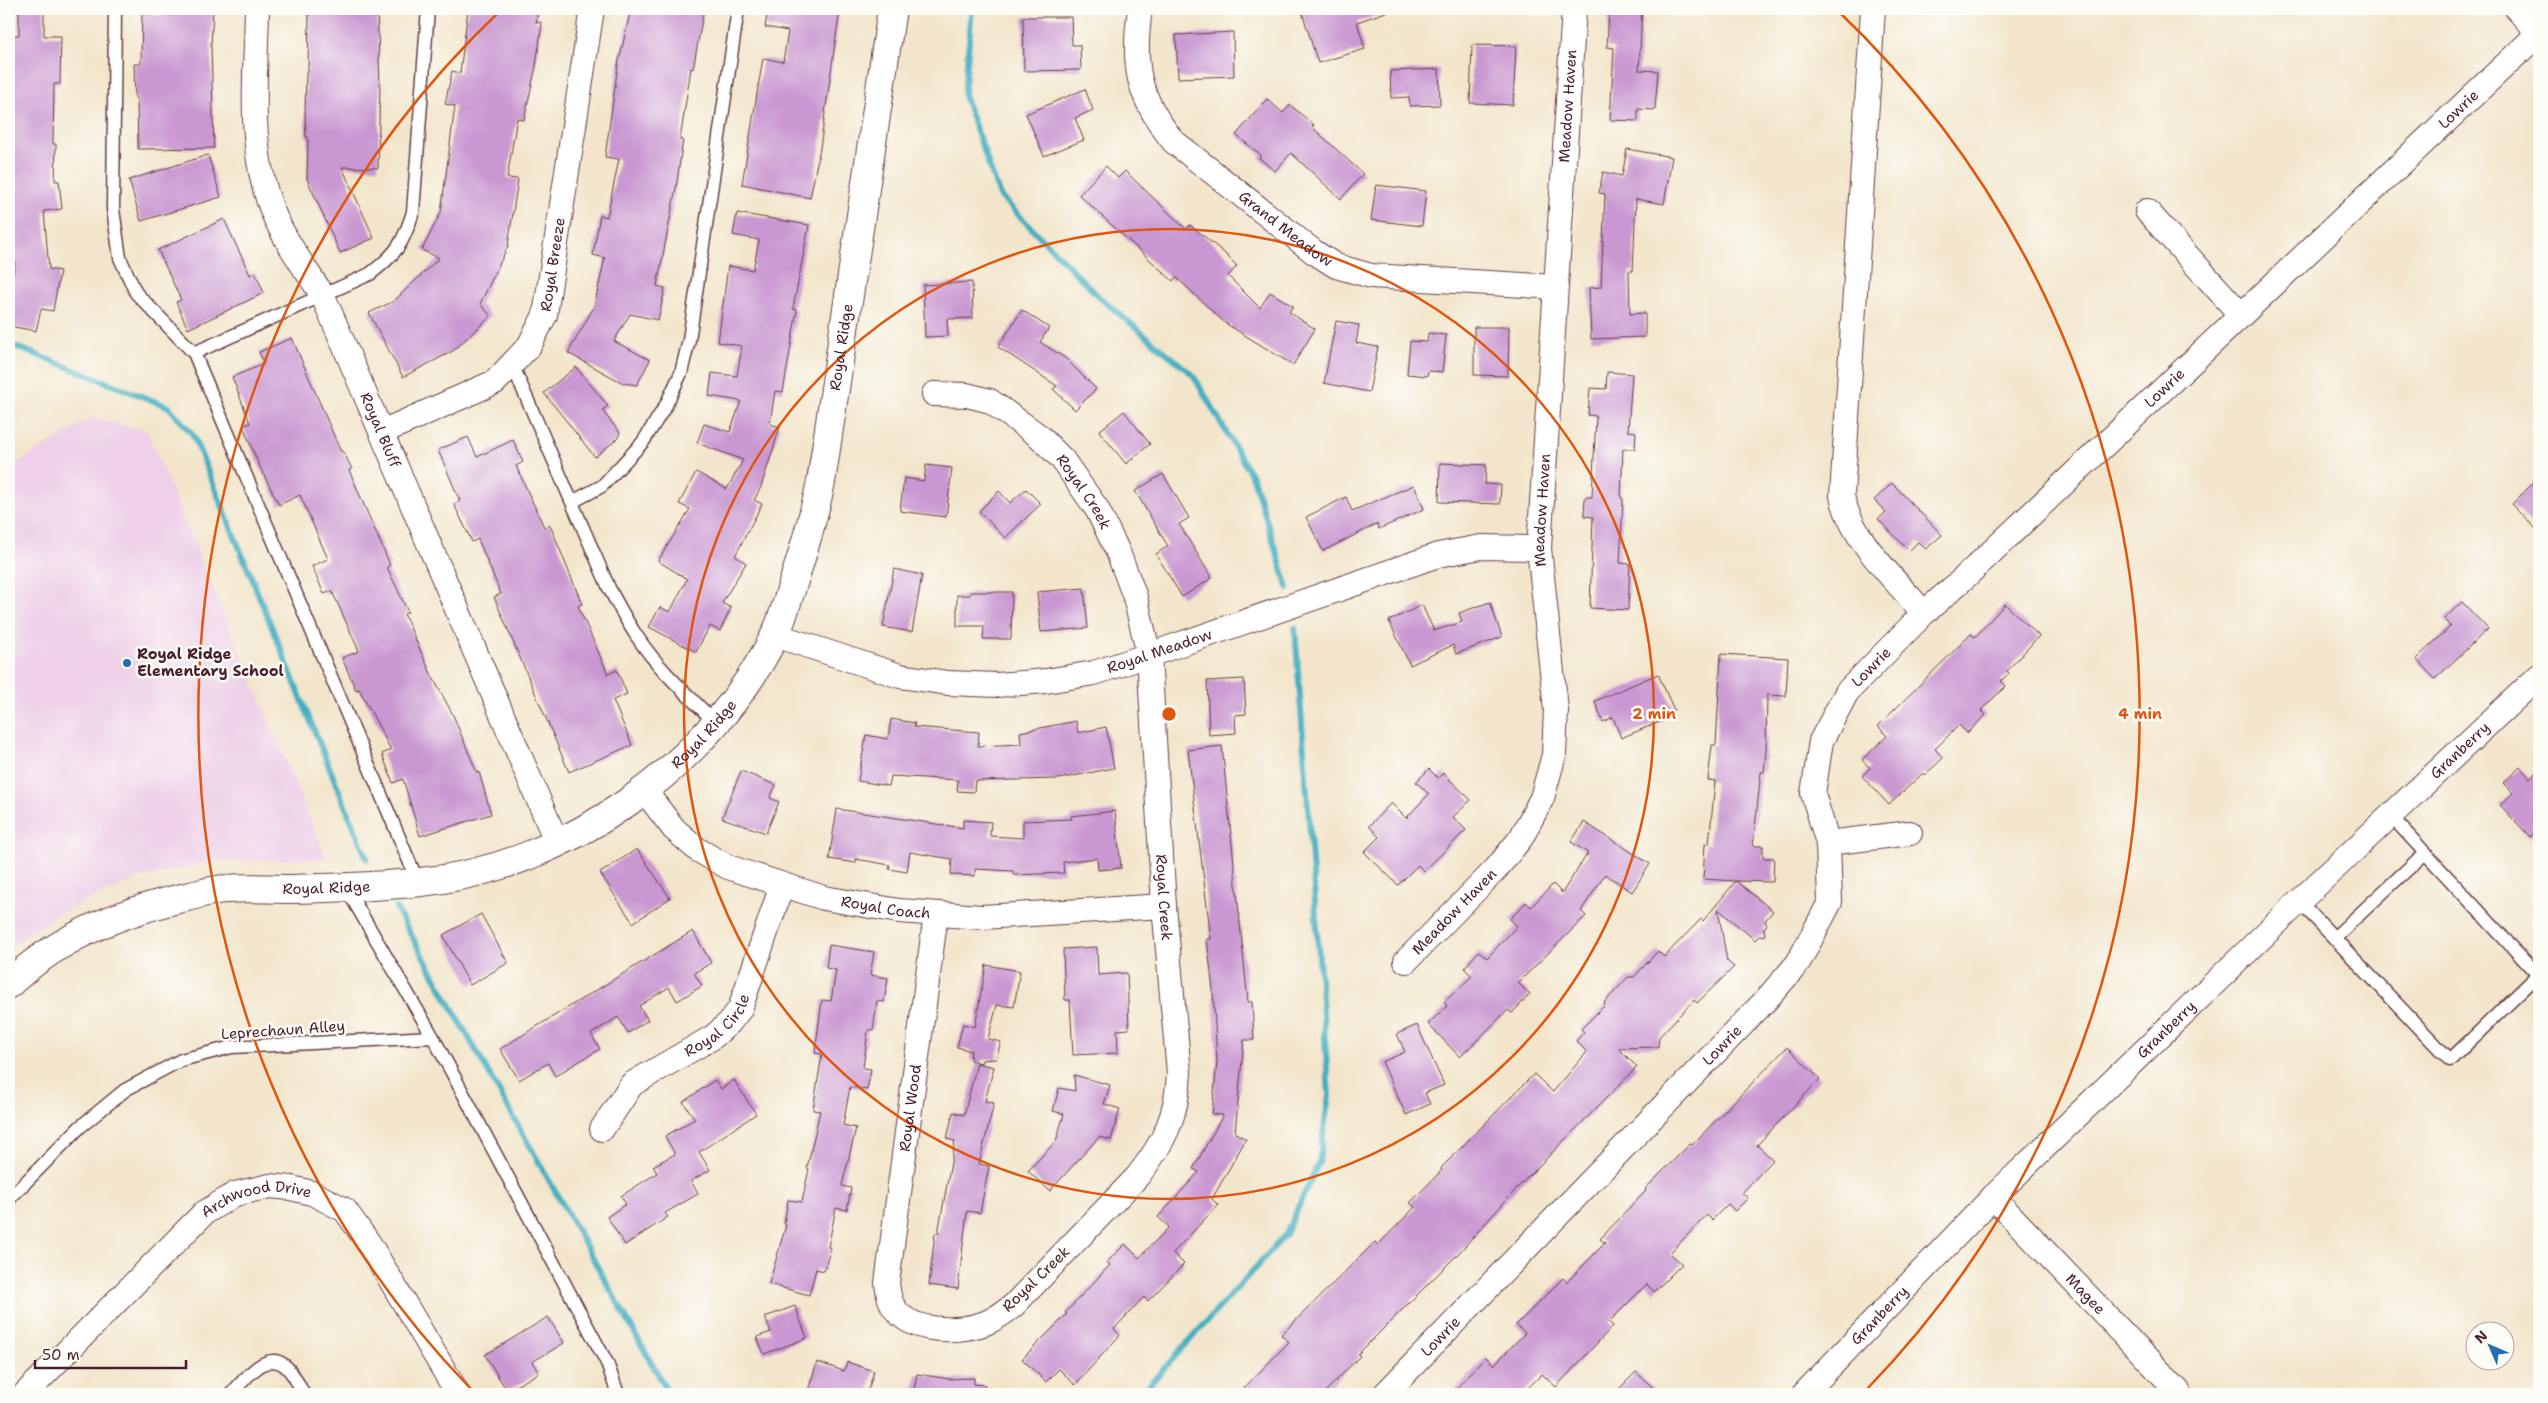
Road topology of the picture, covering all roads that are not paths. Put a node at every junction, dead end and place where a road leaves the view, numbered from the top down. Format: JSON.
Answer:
{"nodes":[{"id":1,"x":115,"y":9,"type":"edge"},
{"id":2,"x":257,"y":9,"type":"edge"},
{"id":3,"x":428,"y":9,"type":"edge"},
{"id":4,"x":592,"y":9,"type":"edge"},
{"id":5,"x":738,"y":9,"type":"edge"},
{"id":6,"x":892,"y":9,"type":"edge"},
{"id":7,"x":1140,"y":9,"type":"edge"},
{"id":8,"x":1574,"y":9,"type":"edge"},
{"id":9,"x":1873,"y":9,"type":"edge"},
{"id":10,"x":2516,"y":9,"type":"edge"},
{"id":11,"x":2539,"y":33,"type":"edge"},
{"id":12,"x":2147,"y":211,"type":"dead end"},
{"id":13,"x":1556,"y":287,"type":"junction"},
{"id":14,"x":323,"y":296,"type":"junction"},
{"id":15,"x":2241,"y":316,"type":"junction"},
{"id":16,"x":194,"y":353,"type":"junction"},
{"id":17,"x":512,"y":364,"type":"junction"},
{"id":18,"x":934,"y":394,"type":"dead end"},
{"id":19,"x":382,"y":432,"type":"junction"},
{"id":20,"x":574,"y":501,"type":"junction"},
{"id":21,"x":1539,"y":548,"type":"junction"},
{"id":22,"x":1924,"y":613,"type":"junction"},
{"id":23,"x":775,"y":635,"type":"junction"},
{"id":24,"x":1150,"y":655,"type":"junction"},
{"id":25,"x":2539,"y":676,"type":"edge"},
{"id":26,"x":717,"y":724,"type":"junction"},
{"id":27,"x":644,"y":790,"type":"junction"},
{"id":28,"x":2390,"y":816,"type":"junction"},
{"id":29,"x":1910,"y":833,"type":"dead end"},
{"id":30,"x":557,"y":843,"type":"junction"},
{"id":31,"x":1828,"y":844,"type":"junction"},
{"id":32,"x":2425,"y":853,"type":"junction"},
{"id":33,"x":418,"y":882,"type":"junction"},
{"id":34,"x":782,"y":885,"type":"junction"},
{"id":35,"x":345,"y":886,"type":"junction"},
{"id":36,"x":2299,"y":901,"type":"junction"},
{"id":37,"x":1164,"y":906,"type":"junction"},
{"id":38,"x":936,"y":914,"type":"junction"},
{"id":39,"x":2334,"y":938,"type":"junction"},
{"id":40,"x":1406,"y":961,"type":"dead end"},
{"id":41,"x":9,"y":984,"type":"edge"},
{"id":42,"x":433,"y":1037,"type":"junction"},
{"id":43,"x":602,"y":1128,"type":"dead end"},
{"id":44,"x":1993,"y":1197,"type":"junction"},
{"id":45,"x":9,"y":1200,"type":"edge"},
{"id":46,"x":890,"y":1300,"type":"joint"},
{"id":47,"x":2178,"y":1392,"type":"dead end"},
{"id":48,"x":25,"y":1394,"type":"edge"},
{"id":49,"x":231,"y":1394,"type":"edge"},
{"id":50,"x":304,"y":1394,"type":"edge"},
{"id":51,"x":458,"y":1394,"type":"edge"},
{"id":52,"x":618,"y":1394,"type":"edge"},
{"id":53,"x":1385,"y":1394,"type":"edge"},
{"id":54,"x":1804,"y":1394,"type":"edge"}],
"edges":[{"from":1,"to":16,"type":"lane"},
{"from":2,"to":14,"type":"street","name":"Royal Bluff"},
{"from":3,"to":14,"type":"lane"},
{"from":4,"to":17,"type":"street","name":"Royal Breeze"},
{"from":5,"to":20,"type":"lane"},
{"from":6,"to":23,"type":"street","name":"Royal Ridge"},
{"from":7,"to":13,"type":"street","name":"Grand Meadow"},
{"from":8,"to":13,"type":"street","name":"Meadow Haven"},
{"from":9,"to":22,"type":"street"},
{"from":10,"to":11,"type":"street"},
{"from":11,"to":15,"type":"street","name":"Lowrie"},
{"from":12,"to":15,"type":"street"},
{"from":13,"to":21,"type":"street","name":"Meadow Haven"},
{"from":14,"to":16,"type":"lane"},
{"from":14,"to":19,"type":"street","name":"Royal Bluff"},
{"from":15,"to":22,"type":"street","name":"Lowrie"},
{"from":16,"to":33,"type":"lane"},
{"from":17,"to":19,"type":"street","name":"Royal Breeze"},
{"from":17,"to":20,"type":"lane"},
{"from":18,"to":24,"type":"street","name":"Royal Creek"},
{"from":19,"to":30,"type":"street","name":"Royal Bluff"},
{"from":20,"to":26,"type":"lane"},
{"from":21,"to":24,"type":"street","name":"Royal Meadow"},
{"from":21,"to":40,"type":"street","name":"Meadow Haven"},
{"from":22,"to":31,"type":"street","name":"Lowrie"},
{"from":23,"to":24,"type":"street","name":"Royal Meadow"},
{"from":23,"to":26,"type":"street","name":"Royal Ridge"},
{"from":24,"to":37,"type":"street","name":"Royal Creek"},
{"from":25,"to":28,"type":"street","name":"Granberry"},
{"from":26,"to":27,"type":"street","name":"Royal Ridge"},
{"from":27,"to":30,"type":"street","name":"Royal Ridge"},
{"from":27,"to":34,"type":"street","name":"Royal Coach"},
{"from":28,"to":32,"type":"lane"},
{"from":28,"to":36,"type":"street","name":"Granberry"},
{"from":29,"to":31,"type":"street"},
{"from":30,"to":33,"type":"street","name":"Royal Ridge"},
{"from":31,"to":53,"type":"street","name":"Lowrie"},
{"from":32,"to":39,"type":"lane"},
{"from":32,"to":39,"type":"lane"},
{"from":33,"to":35,"type":"street","name":"Royal Ridge"},
{"from":34,"to":38,"type":"street","name":"Royal Coach"},
{"from":34,"to":43,"type":"street","name":"Royal Circle"},
{"from":35,"to":41,"type":"street","name":"Royal Ridge"},
{"from":35,"to":42,"type":"lane"},
{"from":36,"to":39,"type":"lane"},
{"from":36,"to":44,"type":"street","name":"Granberry"},
{"from":37,"to":38,"type":"street","name":"Royal Coach"},
{"from":37,"to":46,"type":"street","name":"Royal Creek"},
{"from":38,"to":46,"type":"street","name":"Royal Wood"},
{"from":42,"to":45,"type":"lane","name":"Leprechaun Alley"},
{"from":42,"to":52,"type":"lane"},
{"from":44,"to":47,"type":"street","name":"Magee"},
{"from":44,"to":54,"type":"street","name":"Granberry"},
{"from":48,"to":51,"type":"street","name":"Archwood Drive"},
{"from":49,"to":50,"type":"lane"}]}
